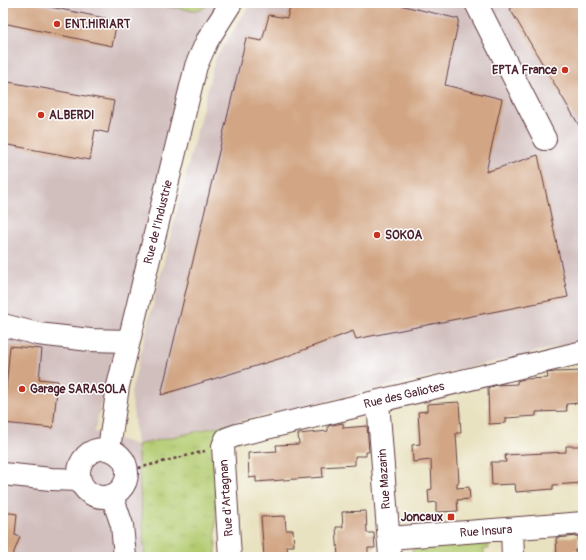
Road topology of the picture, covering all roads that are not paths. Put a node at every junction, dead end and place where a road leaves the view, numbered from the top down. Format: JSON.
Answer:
{"nodes":[{"id":1,"x":231,"y":3,"type":"edge"},
{"id":2,"x":476,"y":3,"type":"edge"},
{"id":3,"x":545,"y":139,"type":"dead end"},
{"id":4,"x":3,"y":325,"type":"edge"},
{"id":5,"x":129,"y":342,"type":"junction"},
{"id":6,"x":583,"y":352,"type":"edge"},
{"id":7,"x":378,"y":402,"type":"junction"},
{"id":8,"x":224,"y":443,"type":"joint"},
{"id":9,"x":109,"y":449,"type":"junction"},
{"id":10,"x":3,"y":474,"type":"edge"},
{"id":11,"x":79,"y":480,"type":"junction"},
{"id":12,"x":112,"y":496,"type":"junction"},
{"id":13,"x":583,"y":523,"type":"edge"},
{"id":14,"x":512,"y":529,"type":"junction"},
{"id":15,"x":389,"y":547,"type":"edge"},
{"id":16,"x":125,"y":557,"type":"edge"},
{"id":17,"x":230,"y":557,"type":"edge"},
{"id":18,"x":513,"y":557,"type":"edge"}],
"edges":[{"from":1,"to":5,"type":"street","name":"Rue de l'Industrie"},
{"from":2,"to":3,"type":"street"},
{"from":4,"to":5,"type":"street"},
{"from":5,"to":9,"type":"street","name":"Rue de l'Industrie"},
{"from":6,"to":7,"type":"street","name":"Rue des Galiotes"},
{"from":7,"to":8,"type":"street","name":"Rue des Galiotes"},
{"from":7,"to":15,"type":"street","name":"Rue Mazarin"},
{"from":8,"to":17,"type":"street","name":"Rue d'Artagnan"},
{"from":9,"to":11,"type":"street"},
{"from":9,"to":12,"type":"street"},
{"from":10,"to":11,"type":"street"},
{"from":11,"to":12,"type":"street"},
{"from":12,"to":16,"type":"street"},
{"from":13,"to":14,"type":"street","name":"Rue Insura"},
{"from":14,"to":15,"type":"street","name":"Rue Insura"},
{"from":14,"to":18,"type":"street"}]}
